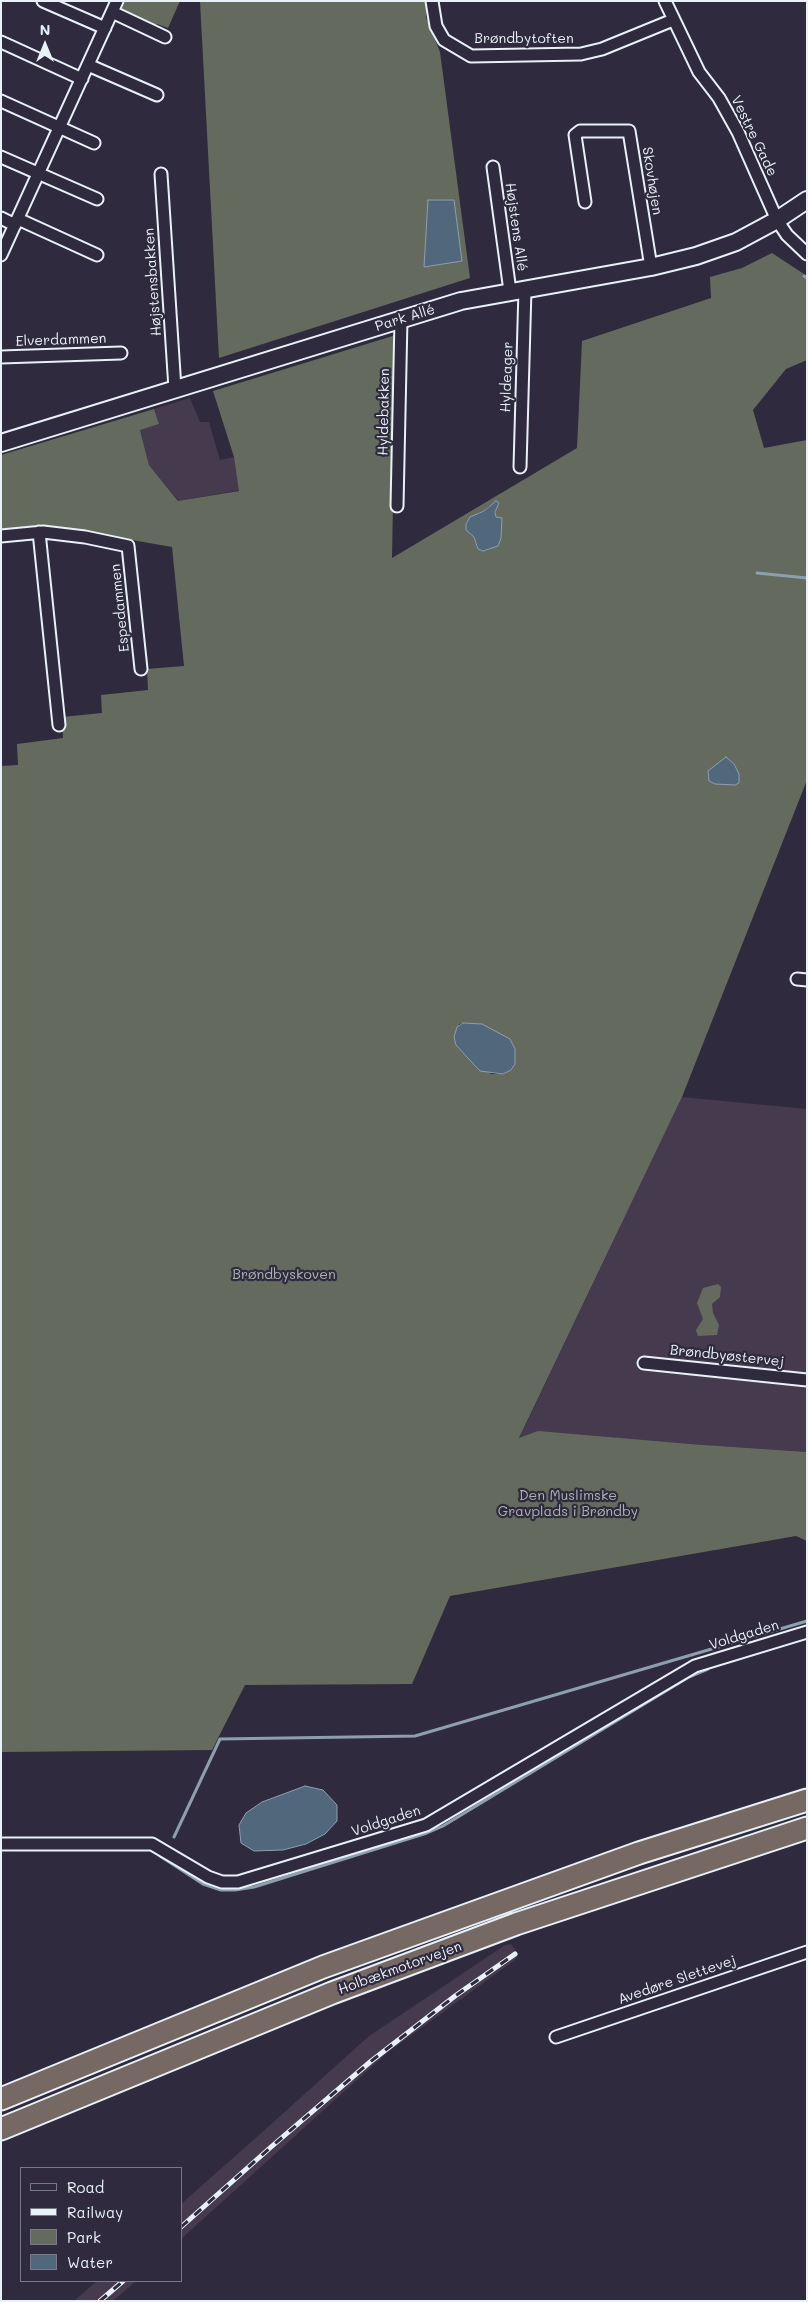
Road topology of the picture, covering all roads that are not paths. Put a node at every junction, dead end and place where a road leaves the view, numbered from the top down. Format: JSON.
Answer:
{"nodes":[{"id":1,"x":44,"y":1,"type":"edge"},
{"id":2,"x":117,"y":1,"type":"edge"},
{"id":3,"x":432,"y":1,"type":"edge"},
{"id":4,"x":665,"y":1,"type":"edge"},
{"id":5,"x":112,"y":12,"type":"junction"},
{"id":6,"x":673,"y":20,"type":"junction"},
{"id":7,"x":105,"y":28,"type":"junction"},
{"id":8,"x":165,"y":37,"type":"dead end"},
{"id":9,"x":1,"y":42,"type":"edge"},
{"id":10,"x":88,"y":65,"type":"junction"},
{"id":11,"x":82,"y":78,"type":"junction"},
{"id":12,"x":157,"y":95,"type":"dead end"},
{"id":13,"x":1,"y":100,"type":"edge"},
{"id":14,"x":60,"y":127,"type":"junction"},
{"id":15,"x":94,"y":143,"type":"dead end"},
{"id":16,"x":1,"y":157,"type":"edge"},
{"id":17,"x":493,"y":167,"type":"dead end"},
{"id":18,"x":39,"y":174,"type":"junction"},
{"id":19,"x":161,"y":174,"type":"dead end"},
{"id":20,"x":97,"y":198,"type":"dead end"},
{"id":21,"x":807,"y":200,"type":"edge"},
{"id":22,"x":585,"y":202,"type":"dead end"},
{"id":23,"x":1,"y":218,"type":"edge"},
{"id":24,"x":777,"y":220,"type":"junction"},
{"id":25,"x":17,"y":222,"type":"junction"},
{"id":26,"x":807,"y":254,"type":"edge"},
{"id":27,"x":1,"y":255,"type":"edge"},
{"id":28,"x":97,"y":255,"type":"dead end"},
{"id":29,"x":651,"y":267,"type":"junction"},
{"id":30,"x":517,"y":290,"type":"junction"},
{"id":31,"x":400,"y":319,"type":"junction"},
{"id":32,"x":121,"y":353,"type":"dead end"},
{"id":33,"x":1,"y":356,"type":"edge"},
{"id":34,"x":175,"y":389,"type":"junction"},
{"id":35,"x":1,"y":443,"type":"edge"},
{"id":36,"x":520,"y":467,"type":"dead end"},
{"id":37,"x":397,"y":506,"type":"dead end"},
{"id":38,"x":39,"y":532,"type":"junction"},
{"id":39,"x":1,"y":536,"type":"edge"},
{"id":40,"x":141,"y":669,"type":"dead end"},
{"id":41,"x":59,"y":725,"type":"dead end"},
{"id":42,"x":644,"y":1363,"type":"dead end"},
{"id":43,"x":807,"y":1380,"type":"edge"},
{"id":44,"x":807,"y":1632,"type":"edge"},
{"id":45,"x":807,"y":1800,"type":"edge"},
{"id":46,"x":807,"y":1828,"type":"edge"},
{"id":47,"x":1,"y":1844,"type":"edge"},
{"id":48,"x":807,"y":1952,"type":"edge"},
{"id":49,"x":556,"y":2037,"type":"dead end"},
{"id":50,"x":165,"y":2062,"type":"junction"},
{"id":51,"x":86,"y":2064,"type":"junction"},
{"id":52,"x":1,"y":2090,"type":"edge"},
{"id":53,"x":1,"y":2100,"type":"edge"},
{"id":54,"x":1,"y":2129,"type":"edge"},
{"id":55,"x":1,"y":2142,"type":"edge"}],
"edges":[{"from":1,"to":7,"type":"street"},
{"from":2,"to":5,"type":"street"},
{"from":3,"to":6,"type":"street","name":"Brøndbytoften"},
{"from":4,"to":6,"type":"street","name":"Vestre Gade"},
{"from":5,"to":7,"type":"street"},
{"from":5,"to":8,"type":"street"},
{"from":6,"to":24,"type":"street","name":"Vestre Gade"},
{"from":7,"to":10,"type":"street"},
{"from":9,"to":11,"type":"street"},
{"from":10,"to":11,"type":"street"},
{"from":10,"to":12,"type":"street"},
{"from":11,"to":14,"type":"street"},
{"from":13,"to":14,"type":"street"},
{"from":14,"to":15,"type":"street"},
{"from":14,"to":18,"type":"street"},
{"from":16,"to":18,"type":"street"},
{"from":17,"to":30,"type":"street","name":"Højstens Allé"},
{"from":18,"to":20,"type":"street"},
{"from":18,"to":25,"type":"street"},
{"from":19,"to":34,"type":"street","name":"Højstensbakken"},
{"from":21,"to":24,"type":"street","name":"Park Allé"},
{"from":22,"to":29,"type":"street","name":"Skovhøjen"},
{"from":23,"to":25,"type":"street"},
{"from":24,"to":26,"type":"street","name":"Vestre Gade"},
{"from":24,"to":29,"type":"street","name":"Park Allé"},
{"from":25,"to":27,"type":"street"},
{"from":25,"to":28,"type":"street"},
{"from":29,"to":30,"type":"street","name":"Park Allé"},
{"from":30,"to":31,"type":"street","name":"Park Allé"},
{"from":30,"to":36,"type":"street","name":"Hyldeager"},
{"from":31,"to":34,"type":"street","name":"Park Allé"},
{"from":31,"to":37,"type":"street","name":"Hyldebakken"},
{"from":32,"to":33,"type":"street","name":"Elverdammen"},
{"from":34,"to":35,"type":"street","name":"Park Allé"},
{"from":38,"to":39,"type":"street","name":"Espedammen"},
{"from":38,"to":40,"type":"street","name":"Espedammen"},
{"from":38,"to":41,"type":"street"},
{"from":42,"to":43,"type":"street","name":"Brøndbyøstervej"},
{"from":44,"to":47,"type":"street","name":"Voldgaden"},
{"from":45,"to":51,"type":"highway","name":"Holbækmotorvejen"},
{"from":46,"to":50,"type":"highway","name":"Holbækmotorvejen"},
{"from":48,"to":49,"type":"street","name":"Avedøre Slettevej"},
{"from":50,"to":54,"type":"highway","name":"Holbækmotorvejen"},
{"from":50,"to":55,"type":"highway"},
{"from":51,"to":52,"type":"highway"},
{"from":51,"to":53,"type":"highway","name":"Holbækmotorvejen"}]}
